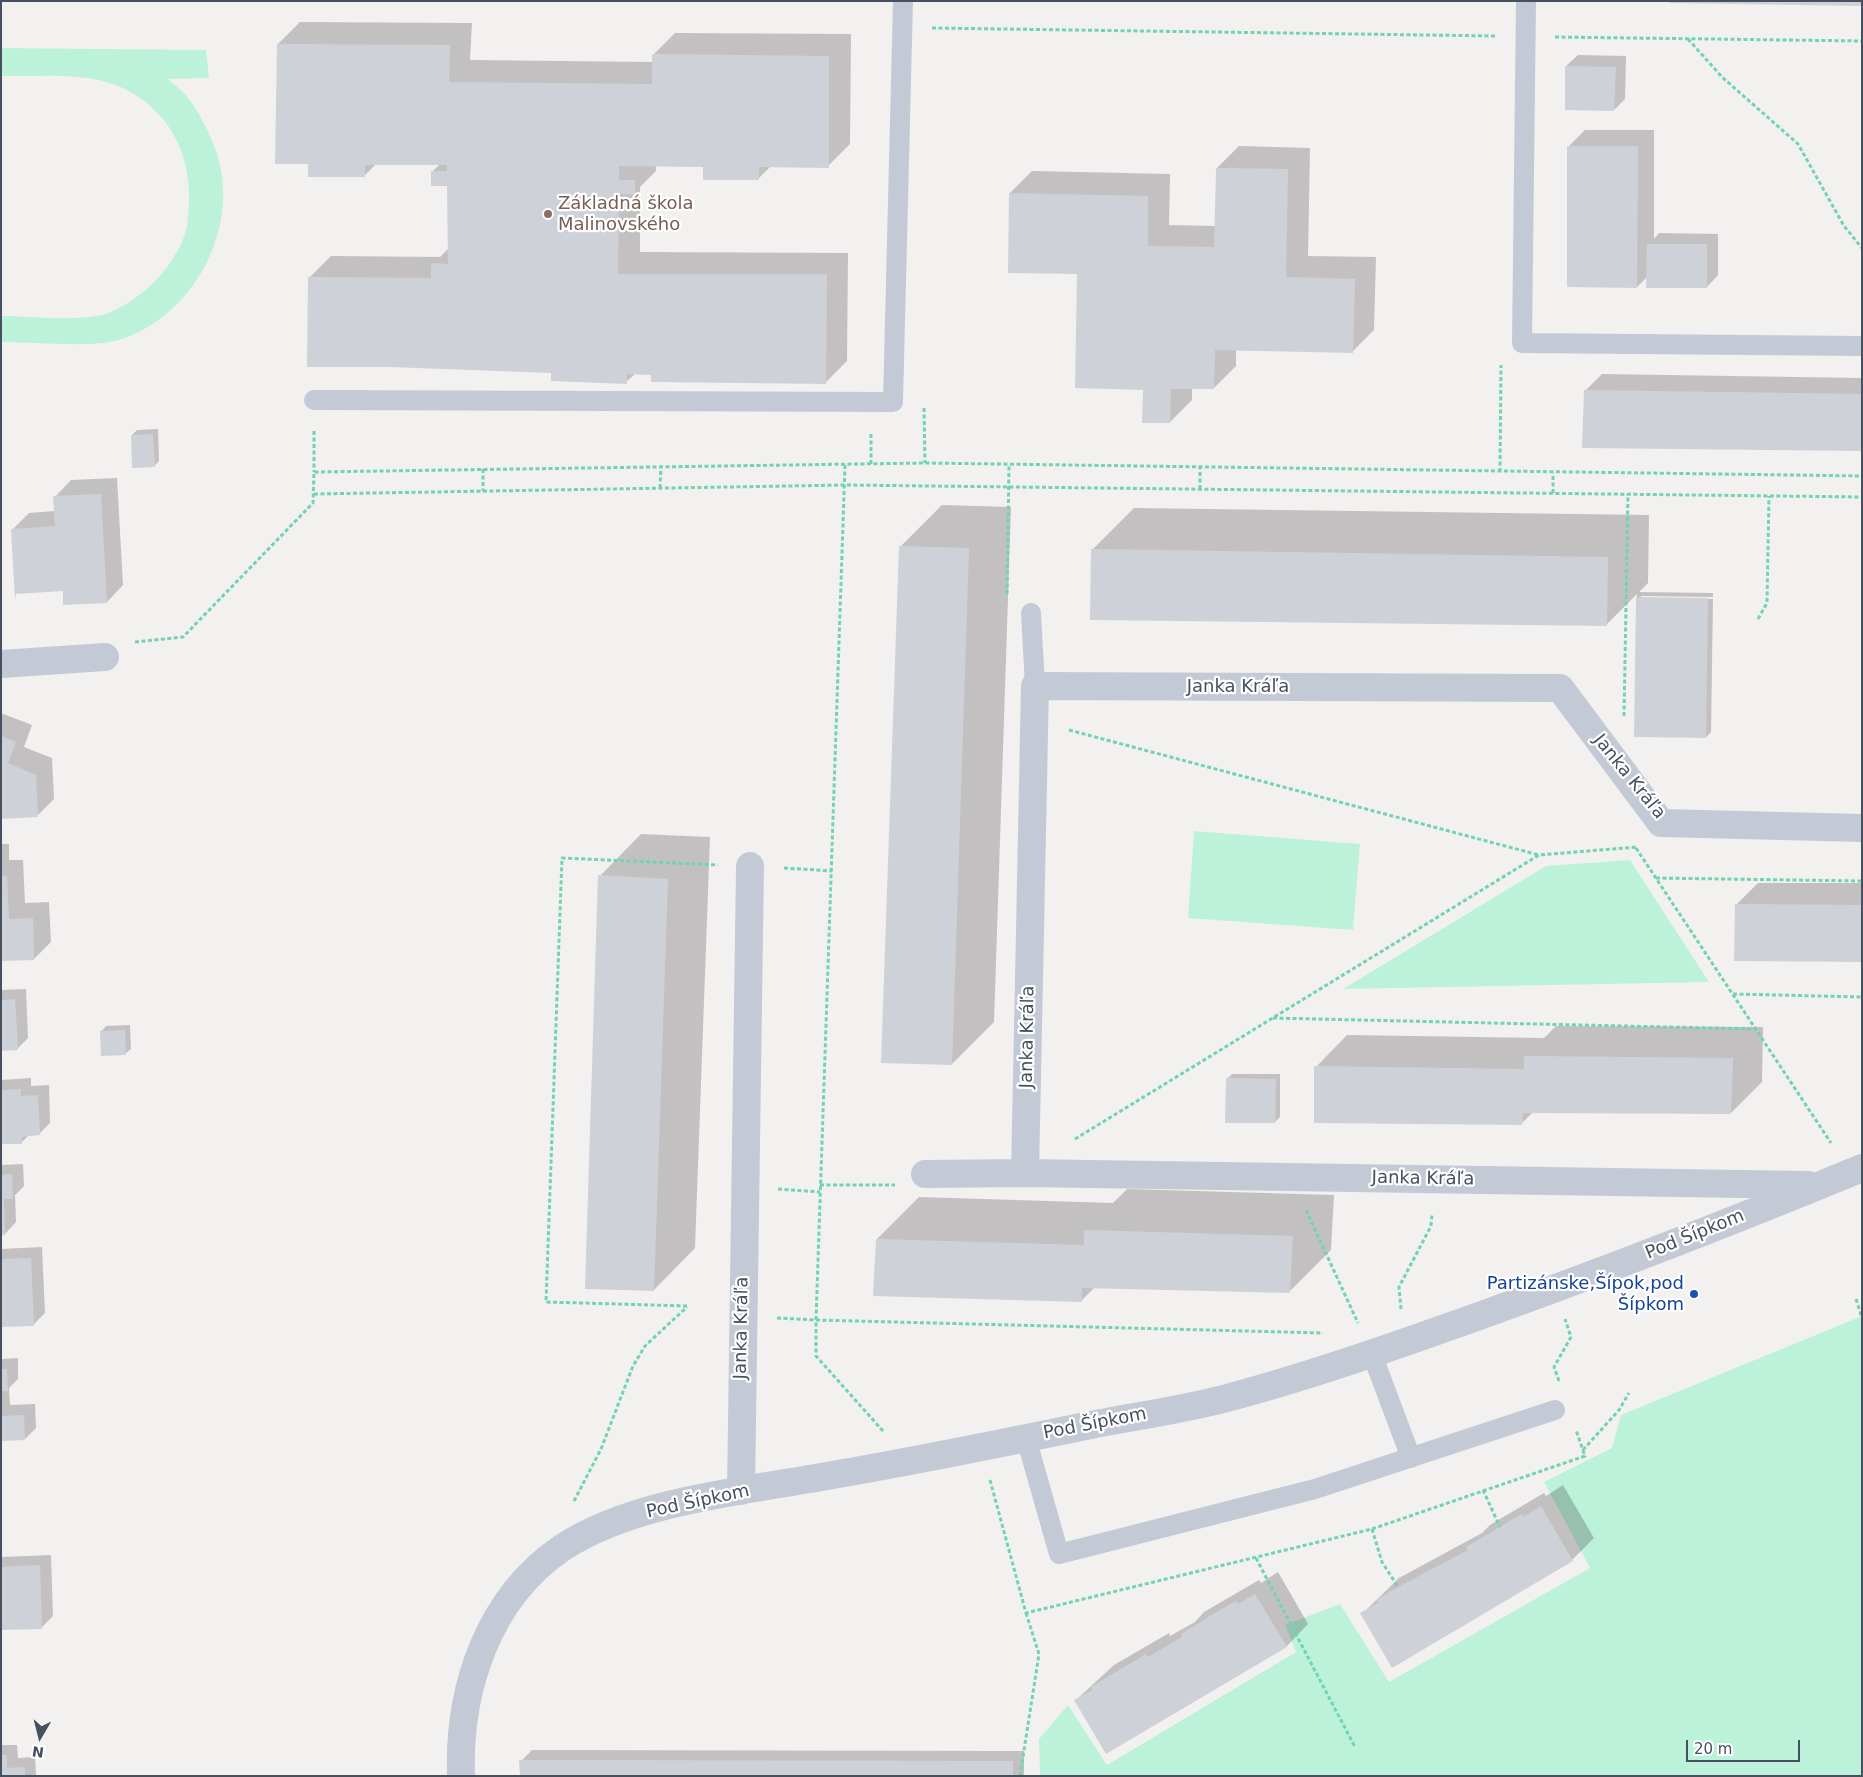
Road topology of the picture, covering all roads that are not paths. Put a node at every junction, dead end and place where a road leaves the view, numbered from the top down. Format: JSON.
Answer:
{"nodes":[{"id":1,"x":903,"y":1,"type":"edge"},
{"id":2,"x":1526,"y":1,"type":"edge"},
{"id":3,"x":1862,"y":346,"type":"edge"},
{"id":4,"x":314,"y":400,"type":"road end"},
{"id":5,"x":1031,"y":613,"type":"dead end"},
{"id":6,"x":105,"y":657,"type":"road end"},
{"id":7,"x":1,"y":664,"type":"edge"},
{"id":8,"x":1034,"y":686,"type":"junction"},
{"id":9,"x":1862,"y":828,"type":"edge"},
{"id":10,"x":750,"y":866,"type":"road end"},
{"id":11,"x":1026,"y":1164,"type":"junction"},
{"id":12,"x":1862,"y":1168,"type":"edge"},
{"id":13,"x":925,"y":1174,"type":"road end"},
{"id":14,"x":1820,"y":1186,"type":"junction"},
{"id":15,"x":1372,"y":1354,"type":"junction"},
{"id":16,"x":1555,"y":1410,"type":"dead end"},
{"id":17,"x":1026,"y":1438,"type":"junction"},
{"id":18,"x":1411,"y":1458,"type":"junction"},
{"id":19,"x":742,"y":1491,"type":"junction"},
{"id":20,"x":461,"y":1776,"type":"edge"}],
"edges":[{"from":1,"to":4,"type":"lane"},
{"from":2,"to":3,"type":"lane"},
{"from":5,"to":8,"type":"lane"},
{"from":6,"to":7,"type":"street"},
{"from":8,"to":9,"type":"street","name":"Janka Kráľa"},
{"from":8,"to":11,"type":"street","name":"Janka Kráľa"},
{"from":10,"to":19,"type":"street","name":"Janka Kráľa"},
{"from":11,"to":13,"type":"street","name":"Janka Kráľa"},
{"from":11,"to":14,"type":"street","name":"Janka Kráľa"},
{"from":12,"to":14,"type":"street","name":"Pod Šípkom"},
{"from":14,"to":15,"type":"street","name":"Pod Šípkom"},
{"from":15,"to":17,"type":"street","name":"Pod Šípkom"},
{"from":15,"to":18,"type":"lane"},
{"from":16,"to":18,"type":"lane"},
{"from":17,"to":18,"type":"lane"},
{"from":17,"to":19,"type":"street","name":"Pod Šípkom"},
{"from":19,"to":20,"type":"street","name":"Pod Šípkom"}]}
